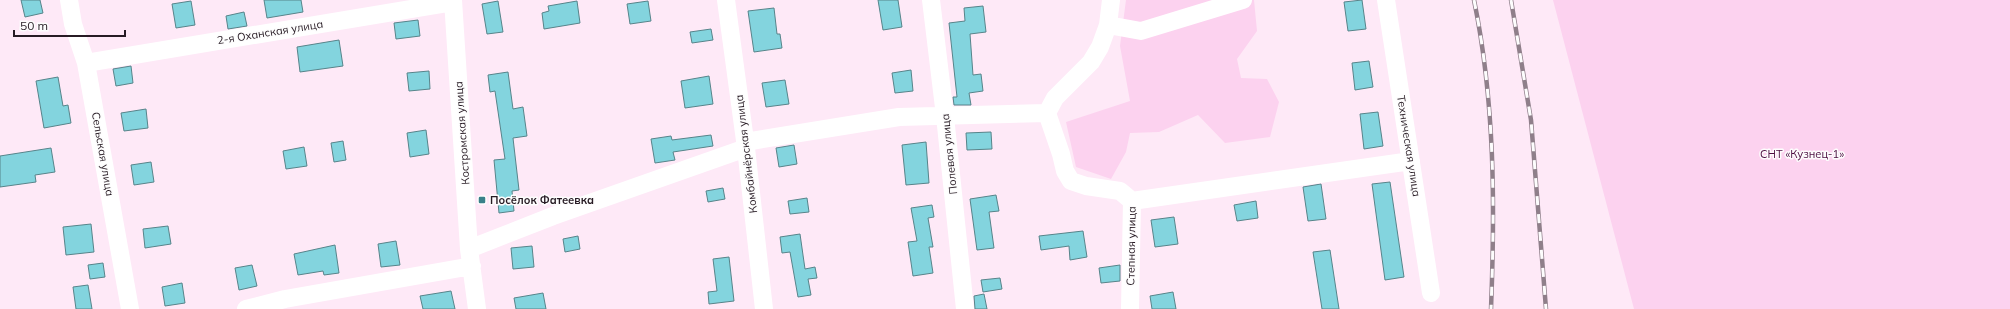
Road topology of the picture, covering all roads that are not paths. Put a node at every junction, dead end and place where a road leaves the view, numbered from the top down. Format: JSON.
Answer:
{"nodes":[{"id":1,"x":69,"y":0,"type":"edge"},
{"id":2,"x":726,"y":0,"type":"edge"},
{"id":3,"x":930,"y":0,"type":"edge"},
{"id":4,"x":1111,"y":0,"type":"edge"},
{"id":5,"x":1243,"y":0,"type":"edge"},
{"id":6,"x":1386,"y":0,"type":"edge"},
{"id":7,"x":453,"y":1,"type":"edge"},
{"id":8,"x":1108,"y":25,"type":"junction"},
{"id":9,"x":86,"y":63,"type":"junction"},
{"id":10,"x":1047,"y":113,"type":"junction"},
{"id":11,"x":945,"y":116,"type":"junction"},
{"id":12,"x":745,"y":145,"type":"junction"},
{"id":13,"x":1412,"y":161,"type":"junction"},
{"id":14,"x":1132,"y":201,"type":"junction"},
{"id":15,"x":470,"y":258,"type":"junction"},
{"id":16,"x":1431,"y":293,"type":"dead end"},
{"id":17,"x":286,"y":304,"type":"edge"},
{"id":18,"x":130,"y":309,"type":"edge"},
{"id":19,"x":246,"y":309,"type":"edge"},
{"id":20,"x":477,"y":309,"type":"edge"},
{"id":21,"x":764,"y":309,"type":"edge"},
{"id":22,"x":965,"y":309,"type":"edge"},
{"id":23,"x":1130,"y":309,"type":"edge"}],
"edges":[{"from":1,"to":9,"type":"street","name":"Сельская улица"},
{"from":2,"to":12,"type":"street","name":"Комбайнёрская улица"},
{"from":3,"to":11,"type":"street","name":"Полевая улица"},
{"from":4,"to":8,"type":"street"},
{"from":5,"to":8,"type":"street"},
{"from":6,"to":13,"type":"street","name":"Техническая улица"},
{"from":7,"to":9,"type":"street","name":"2-я Оханская улица"},
{"from":7,"to":15,"type":"street","name":"Костромская улица"},
{"from":8,"to":10,"type":"street"},
{"from":9,"to":18,"type":"street","name":"Сельская улица"},
{"from":10,"to":11,"type":"street"},
{"from":10,"to":14,"type":"street","name":"Степная улица"},
{"from":11,"to":12,"type":"street"},
{"from":11,"to":22,"type":"street","name":"Полевая улица"},
{"from":12,"to":15,"type":"street"},
{"from":12,"to":21,"type":"street","name":"Комбайнёрская улица"},
{"from":13,"to":14,"type":"street"},
{"from":13,"to":16,"type":"street","name":"Техническая улица"},
{"from":14,"to":23,"type":"street","name":"Степная улица"},
{"from":15,"to":17,"type":"street"},
{"from":15,"to":20,"type":"street","name":"Костромская улица"},
{"from":17,"to":19,"type":"street"}]}
